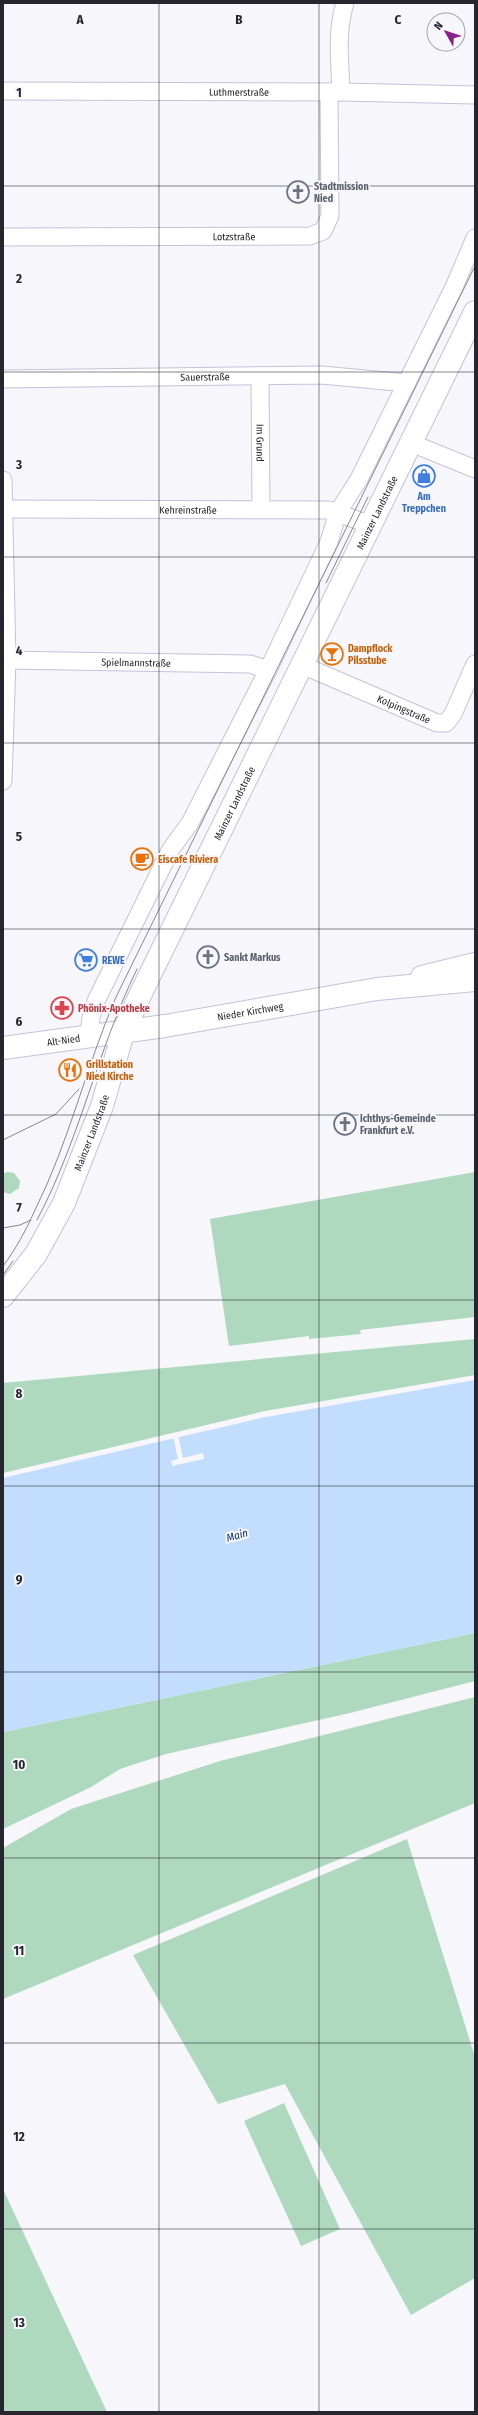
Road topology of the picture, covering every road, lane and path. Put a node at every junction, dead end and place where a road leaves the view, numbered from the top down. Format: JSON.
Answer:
{"nodes":[{"id":1,"x":345,"y":3,"type":"edge"},
{"id":2,"x":3,"y":91,"type":"edge"},
{"id":3,"x":335,"y":92,"type":"junction"},
{"id":4,"x":475,"y":95,"type":"edge"},
{"id":5,"x":3,"y":236,"type":"edge"},
{"id":6,"x":475,"y":238,"type":"edge"},
{"id":7,"x":475,"y":312,"type":"edge"},
{"id":8,"x":260,"y":376,"type":"junction"},
{"id":9,"x":3,"y":379,"type":"edge"},
{"id":10,"x":407,"y":383,"type":"junction"},
{"id":11,"x":411,"y":443,"type":"junction"},
{"id":12,"x":475,"y":469,"type":"edge"},
{"id":13,"x":3,"y":480,"type":"edge"},
{"id":14,"x":3,"y":509,"type":"edge"},
{"id":15,"x":261,"y":509,"type":"junction"},
{"id":16,"x":338,"y":512,"type":"junction"},
{"id":17,"x":371,"y":525,"type":"junction"},
{"id":18,"x":5,"y":660,"type":"edge"},
{"id":19,"x":475,"y":664,"type":"edge"},
{"id":20,"x":302,"y":665,"type":"junction"},
{"id":21,"x":268,"y":670,"type":"junction"},
{"id":22,"x":3,"y":781,"type":"edge"},
{"id":23,"x":475,"y":964,"type":"edge"},
{"id":24,"x":475,"y":980,"type":"edge"},
{"id":25,"x":377,"y":989,"type":"junction"},
{"id":26,"x":123,"y":1033,"type":"junction"},
{"id":27,"x":89,"y":1036,"type":"junction"},
{"id":28,"x":3,"y":1048,"type":"edge"},
{"id":29,"x":3,"y":1296,"type":"edge"}],
"edges":[{"from":1,"to":3,"type":"street","name":"Lotzstraße"},
{"from":2,"to":3,"type":"street","name":"Luthmerstraße"},
{"from":3,"to":4,"type":"street","name":"Luthmerstraße"},
{"from":3,"to":5,"type":"street","name":"Lotzstraße"},
{"from":6,"to":10,"type":"street"},
{"from":7,"to":11,"type":"main road","name":"Mainzer Landstraße"},
{"from":8,"to":9,"type":"street","name":"Sauerstraße"},
{"from":8,"to":10,"type":"street","name":"Sauerstraße"},
{"from":8,"to":15,"type":"street","name":"Im Grund"},
{"from":10,"to":16,"type":"street"},
{"from":11,"to":12,"type":"street"},
{"from":11,"to":17,"type":"main road","name":"Mainzer Landstraße"},
{"from":13,"to":14,"type":"street"},
{"from":14,"to":15,"type":"street","name":"Kehreinstraße"},
{"from":14,"to":18,"type":"street"},
{"from":15,"to":16,"type":"street","name":"Kehreinstraße"},
{"from":16,"to":17,"type":"street","name":"Kehreinstraße"},
{"from":16,"to":21,"type":"street"},
{"from":17,"to":20,"type":"main road","name":"Mainzer Landstraße"},
{"from":18,"to":21,"type":"street","name":"Spielmannstraße"},
{"from":18,"to":22,"type":"street"},
{"from":19,"to":20,"type":"street","name":"Kolpingstraße"},
{"from":20,"to":26,"type":"main road","name":"Mainzer Landstraße"},
{"from":21,"to":27,"type":"street"},
{"from":23,"to":25,"type":"main road","name":"Nieder Kirchweg"},
{"from":24,"to":25,"type":"main road","name":"Nieder Kirchweg"},
{"from":25,"to":26,"type":"main road","name":"Nieder Kirchweg"},
{"from":26,"to":27,"type":"main road","name":"Alt-Nied"},
{"from":26,"to":29,"type":"main road","name":"Mainzer Landstraße"},
{"from":27,"to":28,"type":"main road","name":"Alt-Nied"}]}
